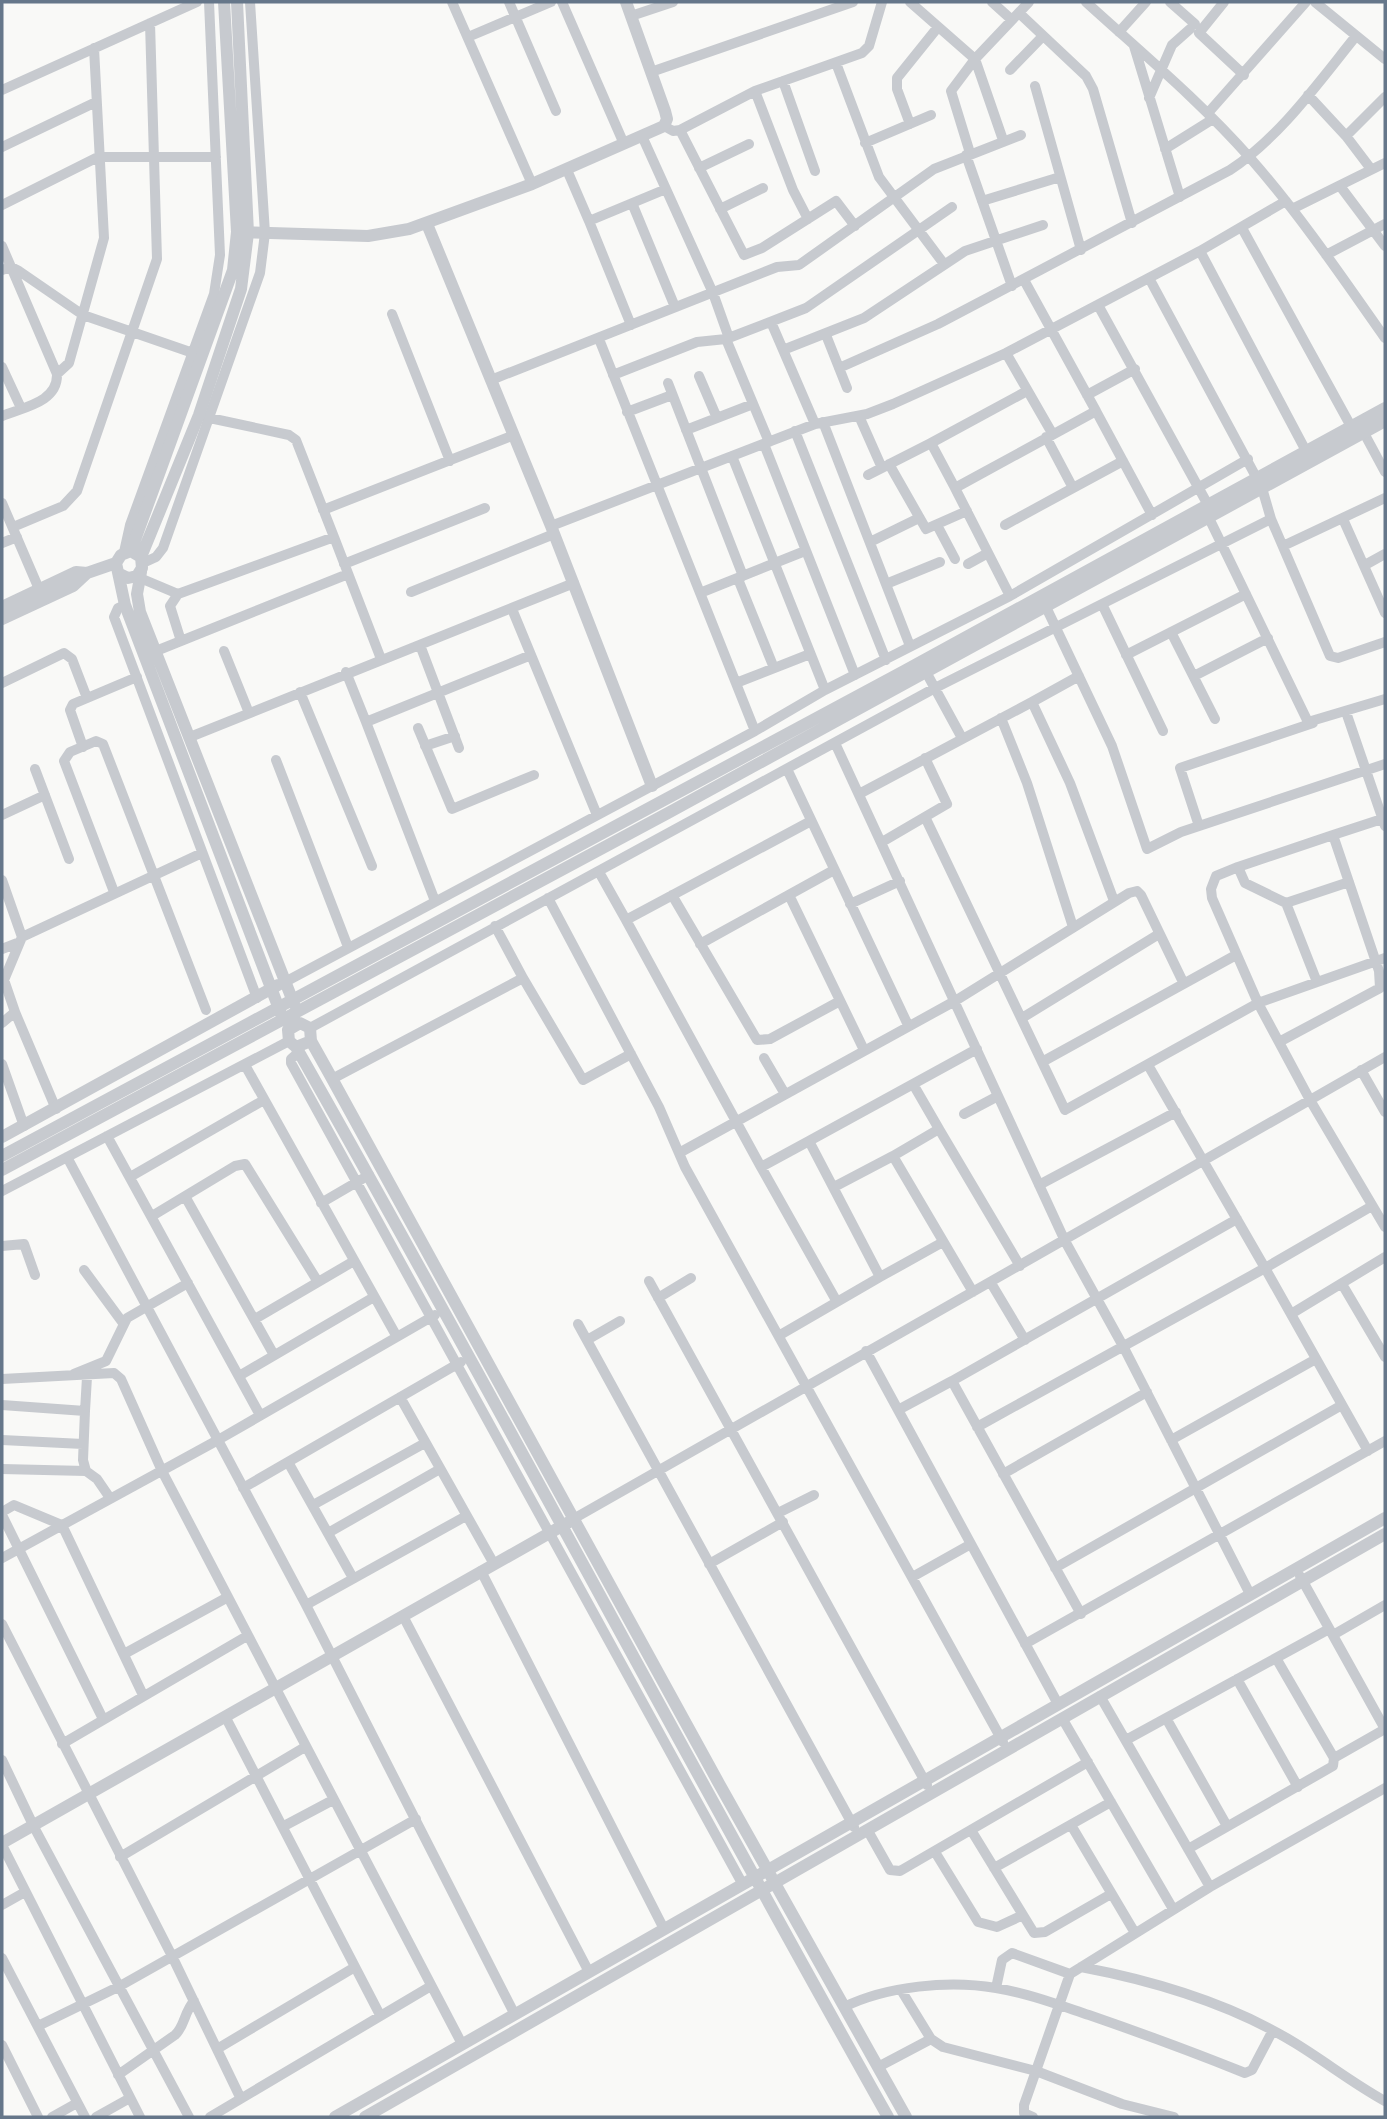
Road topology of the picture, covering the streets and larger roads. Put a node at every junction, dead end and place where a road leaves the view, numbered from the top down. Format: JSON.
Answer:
{"nodes":[{"id":1,"x":197,"y":2,"type":"edge"},
{"id":2,"x":209,"y":2,"type":"edge"},
{"id":3,"x":224,"y":2,"type":"edge"},
{"id":4,"x":237,"y":2,"type":"edge"},
{"id":5,"x":250,"y":2,"type":"edge"},
{"id":6,"x":452,"y":2,"type":"edge"},
{"id":7,"x":509,"y":2,"type":"edge"},
{"id":8,"x":551,"y":2,"type":"edge"},
{"id":9,"x":562,"y":2,"type":"edge"},
{"id":10,"x":626,"y":2,"type":"edge"},
{"id":11,"x":673,"y":2,"type":"edge"},
{"id":12,"x":853,"y":2,"type":"edge"},
{"id":13,"x":882,"y":2,"type":"edge"},
{"id":14,"x":910,"y":2,"type":"edge"},
{"id":15,"x":992,"y":2,"type":"edge"},
{"id":16,"x":1029,"y":2,"type":"edge"},
{"id":17,"x":1086,"y":2,"type":"edge"},
{"id":18,"x":1146,"y":2,"type":"edge"},
{"id":19,"x":1170,"y":2,"type":"edge"},
{"id":20,"x":1224,"y":2,"type":"edge"},
{"id":21,"x":1306,"y":2,"type":"edge"},
{"id":22,"x":1315,"y":2,"type":"edge"},
{"id":23,"x":515,"y":16,"type":"junction"},
{"id":24,"x":631,"y":16,"type":"junction"},
{"id":25,"x":1015,"y":17,"type":"junction"},
{"id":26,"x":150,"y":23,"type":"junction"},
{"id":27,"x":938,"y":27,"type":"junction"},
{"id":28,"x":1119,"y":32,"type":"junction"},
{"id":29,"x":1043,"y":36,"type":"junction"},
{"id":30,"x":1356,"y":36,"type":"junction"},
{"id":31,"x":468,"y":37,"type":"junction"},
{"id":32,"x":1134,"y":46,"type":"junction"},
{"id":33,"x":94,"y":48,"type":"junction"},
{"id":34,"x":975,"y":59,"type":"junction"},
{"id":35,"x":1385,"y":59,"type":"edge"},
{"id":36,"x":836,"y":63,"type":"junction"},
{"id":37,"x":1010,"y":70,"type":"dead end"},
{"id":38,"x":1160,"y":70,"type":"junction"},
{"id":39,"x":650,"y":72,"type":"junction"},
{"id":40,"x":1244,"y":75,"type":"junction"},
{"id":41,"x":783,"y":81,"type":"junction"},
{"id":42,"x":1035,"y":86,"type":"dead end"},
{"id":43,"x":2,"y":90,"type":"edge"},
{"id":44,"x":755,"y":91,"type":"junction"},
{"id":45,"x":1308,"y":95,"type":"junction"},
{"id":46,"x":1385,"y":97,"type":"edge"},
{"id":47,"x":1149,"y":99,"type":"junction"},
{"id":48,"x":96,"y":102,"type":"junction"},
{"id":49,"x":556,"y":111,"type":"dead end"},
{"id":50,"x":930,"y":115,"type":"dead end"},
{"id":51,"x":1211,"y":116,"type":"junction"},
{"id":52,"x":910,"y":124,"type":"junction"},
{"id":53,"x":664,"y":126,"type":"junction"},
{"id":54,"x":680,"y":130,"type":"junction"},
{"id":55,"x":1021,"y":135,"type":"dead end"},
{"id":56,"x":642,"y":136,"type":"junction"},
{"id":57,"x":1346,"y":136,"type":"junction"},
{"id":58,"x":1003,"y":140,"type":"junction"},
{"id":59,"x":865,"y":143,"type":"junction"},
{"id":60,"x":624,"y":144,"type":"junction"},
{"id":61,"x":749,"y":144,"type":"dead end"},
{"id":62,"x":2,"y":147,"type":"edge"},
{"id":63,"x":1165,"y":149,"type":"junction"},
{"id":64,"x":968,"y":154,"type":"junction"},
{"id":65,"x":98,"y":157,"type":"junction"},
{"id":66,"x":216,"y":157,"type":"junction"},
{"id":67,"x":1249,"y":157,"type":"junction"},
{"id":68,"x":154,"y":159,"type":"junction"},
{"id":69,"x":1385,"y":163,"type":"edge"},
{"id":70,"x":699,"y":168,"type":"junction"},
{"id":71,"x":1371,"y":169,"type":"junction"},
{"id":72,"x":567,"y":170,"type":"junction"},
{"id":73,"x":815,"y":171,"type":"dead end"},
{"id":74,"x":1060,"y":177,"type":"junction"},
{"id":75,"x":234,"y":184,"type":"junction"},
{"id":76,"x":532,"y":184,"type":"junction"},
{"id":77,"x":218,"y":186,"type":"junction"},
{"id":78,"x":1340,"y":186,"type":"junction"},
{"id":79,"x":763,"y":188,"type":"dead end"},
{"id":80,"x":666,"y":189,"type":"junction"},
{"id":81,"x":894,"y":196,"type":"junction"},
{"id":82,"x":1180,"y":197,"type":"junction"},
{"id":83,"x":982,"y":201,"type":"junction"},
{"id":84,"x":632,"y":203,"type":"junction"},
{"id":85,"x":2,"y":205,"type":"edge"},
{"id":86,"x":1289,"y":205,"type":"junction"},
{"id":87,"x":952,"y":208,"type":"dead end"},
{"id":88,"x":720,"y":209,"type":"junction"},
{"id":89,"x":808,"y":219,"type":"junction"},
{"id":90,"x":589,"y":221,"type":"junction"},
{"id":91,"x":1132,"y":223,"type":"junction"},
{"id":92,"x":427,"y":224,"type":"junction"},
{"id":93,"x":1385,"y":224,"type":"edge"},
{"id":94,"x":1043,"y":225,"type":"dead end"},
{"id":95,"x":855,"y":226,"type":"junction"},
{"id":96,"x":1242,"y":228,"type":"junction"},
{"id":97,"x":920,"y":230,"type":"junction"},
{"id":98,"x":1373,"y":230,"type":"junction"},
{"id":99,"x":242,"y":233,"type":"junction"},
{"id":100,"x":265,"y":233,"type":"junction"},
{"id":101,"x":995,"y":240,"type":"junction"},
{"id":102,"x":2,"y":246,"type":"edge"},
{"id":103,"x":1385,"y":246,"type":"edge"},
{"id":104,"x":1081,"y":250,"type":"junction"},
{"id":105,"x":1200,"y":251,"type":"junction"},
{"id":106,"x":1326,"y":255,"type":"junction"},
{"id":107,"x":944,"y":264,"type":"junction"},
{"id":108,"x":7,"y":269,"type":"edge"},
{"id":109,"x":1149,"y":278,"type":"junction"},
{"id":110,"x":1024,"y":279,"type":"junction"},
{"id":111,"x":1012,"y":286,"type":"junction"},
{"id":112,"x":713,"y":293,"type":"junction"},
{"id":113,"x":1098,"y":304,"type":"junction"},
{"id":114,"x":675,"y":307,"type":"junction"},
{"id":115,"x":392,"y":314,"type":"dead end"},
{"id":116,"x":83,"y":315,"type":"junction"},
{"id":117,"x":771,"y":322,"type":"junction"},
{"id":118,"x":631,"y":326,"type":"junction"},
{"id":119,"x":1050,"y":330,"type":"junction"},
{"id":120,"x":132,"y":333,"type":"junction"},
{"id":121,"x":826,"y":335,"type":"junction"},
{"id":122,"x":599,"y":338,"type":"junction"},
{"id":123,"x":727,"y":338,"type":"junction"},
{"id":124,"x":1385,"y":338,"type":"edge"},
{"id":125,"x":783,"y":350,"type":"junction"},
{"id":126,"x":1006,"y":353,"type":"junction"},
{"id":127,"x":193,"y":354,"type":"junction"},
{"id":128,"x":2,"y":367,"type":"edge"},
{"id":129,"x":839,"y":368,"type":"junction"},
{"id":130,"x":1135,"y":369,"type":"junction"},
{"id":131,"x":57,"y":374,"type":"junction"},
{"id":132,"x":613,"y":375,"type":"junction"},
{"id":133,"x":699,"y":376,"type":"dead end"},
{"id":134,"x":491,"y":380,"type":"junction"},
{"id":135,"x":667,"y":383,"type":"dead end"},
{"id":136,"x":847,"y":388,"type":"dead end"},
{"id":137,"x":1027,"y":391,"type":"junction"},
{"id":138,"x":672,"y":395,"type":"junction"},
{"id":139,"x":1087,"y":396,"type":"junction"},
{"id":140,"x":753,"y":404,"type":"junction"},
{"id":141,"x":21,"y":408,"type":"junction"},
{"id":142,"x":1385,"y":408,"type":"edge"},
{"id":143,"x":1096,"y":411,"type":"junction"},
{"id":144,"x":627,"y":412,"type":"junction"},
{"id":145,"x":2,"y":416,"type":"edge"},
{"id":146,"x":204,"y":416,"type":"junction"},
{"id":147,"x":859,"y":416,"type":"junction"},
{"id":148,"x":716,"y":418,"type":"junction"},
{"id":149,"x":1385,"y":421,"type":"edge"},
{"id":150,"x":819,"y":423,"type":"junction"},
{"id":151,"x":686,"y":430,"type":"junction"},
{"id":152,"x":795,"y":431,"type":"junction"},
{"id":153,"x":1357,"y":432,"type":"junction"},
{"id":154,"x":514,"y":435,"type":"junction"},
{"id":155,"x":1049,"y":435,"type":"junction"},
{"id":156,"x":767,"y":443,"type":"junction"},
{"id":157,"x":931,"y":443,"type":"junction"},
{"id":158,"x":1306,"y":451,"type":"junction"},
{"id":159,"x":733,"y":456,"type":"junction"},
{"id":160,"x":1248,"y":459,"type":"junction"},
{"id":161,"x":450,"y":461,"type":"junction"},
{"id":162,"x":1123,"y":461,"type":"junction"},
{"id":163,"x":886,"y":466,"type":"junction"},
{"id":164,"x":701,"y":467,"type":"junction"},
{"id":165,"x":1385,"y":472,"type":"edge"},
{"id":166,"x":868,"y":475,"type":"dead end"},
{"id":167,"x":1260,"y":482,"type":"junction"},
{"id":168,"x":656,"y":485,"type":"junction"},
{"id":169,"x":1198,"y":485,"type":"junction"},
{"id":170,"x":956,"y":488,"type":"junction"},
{"id":171,"x":1073,"y":488,"type":"junction"},
{"id":172,"x":1385,"y":498,"type":"edge"},
{"id":173,"x":2,"y":503,"type":"edge"},
{"id":174,"x":485,"y":508,"type":"dead end"},
{"id":175,"x":323,"y":510,"type":"junction"},
{"id":176,"x":967,"y":510,"type":"junction"},
{"id":177,"x":1207,"y":510,"type":"junction"},
{"id":178,"x":1155,"y":513,"type":"junction"},
{"id":179,"x":919,"y":518,"type":"junction"},
{"id":180,"x":1271,"y":519,"type":"junction"},
{"id":181,"x":1343,"y":519,"type":"junction"},
{"id":182,"x":937,"y":525,"type":"junction"},
{"id":183,"x":1005,"y":525,"type":"dead end"},
{"id":184,"x":1167,"y":527,"type":"junction"},
{"id":185,"x":553,"y":530,"type":"junction"},
{"id":186,"x":15,"y":532,"type":"junction"},
{"id":187,"x":334,"y":537,"type":"junction"},
{"id":188,"x":870,"y":542,"type":"junction"},
{"id":189,"x":2,"y":543,"type":"edge"},
{"id":190,"x":1221,"y":543,"type":"junction"},
{"id":191,"x":1283,"y":546,"type":"junction"},
{"id":192,"x":805,"y":551,"type":"junction"},
{"id":193,"x":988,"y":553,"type":"junction"},
{"id":194,"x":1385,"y":554,"type":"edge"},
{"id":195,"x":955,"y":559,"type":"dead end"},
{"id":196,"x":940,"y":562,"type":"dead end"},
{"id":197,"x":774,"y":564,"type":"junction"},
{"id":198,"x":968,"y":564,"type":"dead end"},
{"id":199,"x":1364,"y":565,"type":"junction"},
{"id":200,"x":131,"y":566,"type":"junction"},
{"id":201,"x":346,"y":569,"type":"junction"},
{"id":202,"x":91,"y":571,"type":"junction"},
{"id":203,"x":1091,"y":575,"type":"junction"},
{"id":204,"x":741,"y":577,"type":"junction"},
{"id":205,"x":574,"y":583,"type":"junction"},
{"id":206,"x":886,"y":584,"type":"junction"},
{"id":207,"x":411,"y":592,"type":"dead end"},
{"id":208,"x":700,"y":593,"type":"junction"},
{"id":209,"x":178,"y":594,"type":"junction"},
{"id":210,"x":1246,"y":594,"type":"junction"},
{"id":211,"x":42,"y":595,"type":"junction"},
{"id":212,"x":1010,"y":596,"type":"junction"},
{"id":213,"x":1102,"y":604,"type":"junction"},
{"id":214,"x":125,"y":606,"type":"junction"},
{"id":215,"x":2,"y":607,"type":"edge"},
{"id":216,"x":1046,"y":607,"type":"junction"},
{"id":217,"x":512,"y":609,"type":"junction"},
{"id":218,"x":1385,"y":613,"type":"edge"},
{"id":219,"x":2,"y":620,"type":"edge"},
{"id":220,"x":1056,"y":627,"type":"junction"},
{"id":221,"x":1171,"y":632,"type":"junction"},
{"id":222,"x":1268,"y":638,"type":"junction"},
{"id":223,"x":181,"y":641,"type":"junction"},
{"id":224,"x":1385,"y":642,"type":"edge"},
{"id":225,"x":420,"y":645,"type":"junction"},
{"id":226,"x":910,"y":646,"type":"junction"},
{"id":227,"x":156,"y":651,"type":"junction"},
{"id":228,"x":224,"y":651,"type":"dead end"},
{"id":229,"x":810,"y":654,"type":"junction"},
{"id":230,"x":1126,"y":654,"type":"junction"},
{"id":231,"x":531,"y":655,"type":"junction"},
{"id":232,"x":381,"y":659,"type":"junction"},
{"id":233,"x":937,"y":659,"type":"junction"},
{"id":234,"x":886,"y":660,"type":"junction"},
{"id":235,"x":774,"y":668,"type":"junction"},
{"id":236,"x":346,"y":672,"type":"junction"},
{"id":237,"x":926,"y":672,"type":"junction"},
{"id":238,"x":1079,"y":676,"type":"junction"},
{"id":239,"x":1194,"y":676,"type":"junction"},
{"id":240,"x":137,"y":677,"type":"junction"},
{"id":241,"x":852,"y":677,"type":"junction"},
{"id":242,"x":2,"y":683,"type":"edge"},
{"id":243,"x":736,"y":683,"type":"junction"},
{"id":244,"x":934,"y":688,"type":"junction"},
{"id":245,"x":825,"y":690,"type":"junction"},
{"id":246,"x":300,"y":692,"type":"junction"},
{"id":247,"x":438,"y":692,"type":"junction"},
{"id":248,"x":857,"y":697,"type":"junction"},
{"id":249,"x":87,"y":698,"type":"junction"},
{"id":250,"x":1385,"y":699,"type":"edge"},
{"id":251,"x":1032,"y":702,"type":"junction"},
{"id":252,"x":847,"y":709,"type":"junction"},
{"id":253,"x":1346,"y":712,"type":"junction"},
{"id":254,"x":249,"y":713,"type":"junction"},
{"id":255,"x":1001,"y":718,"type":"junction"},
{"id":256,"x":1215,"y":719,"type":"dead end"},
{"id":257,"x":366,"y":722,"type":"junction"},
{"id":258,"x":1313,"y":723,"type":"junction"},
{"id":259,"x":418,"y":728,"type":"dead end"},
{"id":260,"x":755,"y":731,"type":"junction"},
{"id":261,"x":1163,"y":731,"type":"dead end"},
{"id":262,"x":455,"y":736,"type":"junction"},
{"id":263,"x":190,"y":737,"type":"junction"},
{"id":264,"x":962,"y":738,"type":"junction"},
{"id":265,"x":835,"y":743,"type":"junction"},
{"id":266,"x":425,"y":746,"type":"junction"},
{"id":267,"x":83,"y":747,"type":"junction"},
{"id":268,"x":459,"y":748,"type":"dead end"},
{"id":269,"x":925,"y":758,"type":"junction"},
{"id":270,"x":276,"y":760,"type":"dead end"},
{"id":271,"x":1385,"y":764,"type":"edge"},
{"id":272,"x":35,"y":769,"type":"dead end"},
{"id":273,"x":787,"y":769,"type":"junction"},
{"id":274,"x":1367,"y":771,"type":"junction"},
{"id":275,"x":534,"y":775,"type":"dead end"},
{"id":276,"x":652,"y":786,"type":"junction"},
{"id":277,"x":859,"y":794,"type":"junction"},
{"id":278,"x":45,"y":795,"type":"junction"},
{"id":279,"x":661,"y":800,"type":"junction"},
{"id":280,"x":668,"y":813,"type":"junction"},
{"id":281,"x":2,"y":814,"type":"edge"},
{"id":282,"x":597,"y":816,"type":"junction"},
{"id":283,"x":926,"y":819,"type":"junction"},
{"id":284,"x":811,"y":821,"type":"junction"},
{"id":285,"x":1384,"y":821,"type":"edge"},
{"id":286,"x":1199,"y":826,"type":"junction"},
{"id":287,"x":1333,"y":835,"type":"junction"},
{"id":288,"x":882,"y":842,"type":"junction"},
{"id":289,"x":202,"y":853,"type":"junction"},
{"id":290,"x":69,"y":859,"type":"dead end"},
{"id":291,"x":372,"y":866,"type":"dead end"},
{"id":292,"x":1238,"y":867,"type":"junction"},
{"id":293,"x":834,"y":870,"type":"junction"},
{"id":294,"x":599,"y":872,"type":"junction"},
{"id":295,"x":153,"y":873,"type":"junction"},
{"id":296,"x":2,"y":880,"type":"edge"},
{"id":297,"x":900,"y":881,"type":"junction"},
{"id":298,"x":1349,"y":882,"type":"junction"},
{"id":299,"x":114,"y":892,"type":"junction"},
{"id":300,"x":672,"y":895,"type":"junction"},
{"id":301,"x":789,"y":895,"type":"junction"},
{"id":302,"x":548,"y":898,"type":"junction"},
{"id":303,"x":435,"y":901,"type":"junction"},
{"id":304,"x":1114,"y":901,"type":"junction"},
{"id":305,"x":1286,"y":902,"type":"junction"},
{"id":306,"x":850,"y":904,"type":"junction"},
{"id":307,"x":626,"y":920,"type":"junction"},
{"id":308,"x":495,"y":926,"type":"junction"},
{"id":309,"x":1073,"y":927,"type":"junction"},
{"id":310,"x":1159,"y":934,"type":"junction"},
{"id":311,"x":21,"y":940,"type":"junction"},
{"id":312,"x":700,"y":944,"type":"junction"},
{"id":313,"x":348,"y":947,"type":"junction"},
{"id":314,"x":2,"y":948,"type":"edge"},
{"id":315,"x":1236,"y":955,"type":"junction"},
{"id":316,"x":1381,"y":960,"type":"edge"},
{"id":317,"x":1001,"y":973,"type":"junction"},
{"id":318,"x":3,"y":977,"type":"edge"},
{"id":319,"x":523,"y":978,"type":"junction"},
{"id":320,"x":285,"y":982,"type":"junction"},
{"id":321,"x":1182,"y":982,"type":"junction"},
{"id":322,"x":1317,"y":982,"type":"junction"},
{"id":323,"x":271,"y":989,"type":"junction"},
{"id":324,"x":257,"y":998,"type":"junction"},
{"id":325,"x":840,"y":1001,"type":"junction"},
{"id":326,"x":956,"y":1001,"type":"junction"},
{"id":327,"x":1258,"y":1003,"type":"junction"},
{"id":328,"x":206,"y":1010,"type":"dead end"},
{"id":329,"x":15,"y":1012,"type":"junction"},
{"id":330,"x":1022,"y":1018,"type":"junction"},
{"id":331,"x":302,"y":1021,"type":"junction"},
{"id":332,"x":2,"y":1023,"type":"edge"},
{"id":333,"x":908,"y":1026,"type":"junction"},
{"id":334,"x":289,"y":1033,"type":"junction"},
{"id":335,"x":1279,"y":1042,"type":"junction"},
{"id":336,"x":977,"y":1049,"type":"junction"},
{"id":337,"x":864,"y":1050,"type":"junction"},
{"id":338,"x":631,"y":1054,"type":"junction"},
{"id":339,"x":1385,"y":1057,"type":"edge"},
{"id":340,"x":764,"y":1058,"type":"dead end"},
{"id":341,"x":1042,"y":1062,"type":"junction"},
{"id":342,"x":2,"y":1064,"type":"edge"},
{"id":343,"x":245,"y":1065,"type":"junction"},
{"id":344,"x":1147,"y":1065,"type":"junction"},
{"id":345,"x":1361,"y":1070,"type":"junction"},
{"id":346,"x":332,"y":1079,"type":"junction"},
{"id":347,"x":913,"y":1084,"type":"junction"},
{"id":348,"x":785,"y":1094,"type":"junction"},
{"id":349,"x":998,"y":1096,"type":"junction"},
{"id":350,"x":264,"y":1100,"type":"junction"},
{"id":351,"x":1310,"y":1100,"type":"junction"},
{"id":352,"x":56,"y":1109,"type":"junction"},
{"id":353,"x":1176,"y":1112,"type":"junction"},
{"id":354,"x":1385,"y":1112,"type":"edge"},
{"id":355,"x":964,"y":1114,"type":"dead end"},
{"id":356,"x":736,"y":1122,"type":"junction"},
{"id":357,"x":24,"y":1126,"type":"junction"},
{"id":358,"x":939,"y":1129,"type":"junction"},
{"id":359,"x":54,"y":1135,"type":"junction"},
{"id":360,"x":107,"y":1136,"type":"junction"},
{"id":361,"x":2,"y":1138,"type":"edge"},
{"id":362,"x":809,"y":1141,"type":"junction"},
{"id":363,"x":679,"y":1153,"type":"junction"},
{"id":364,"x":2,"y":1156,"type":"edge"},
{"id":365,"x":893,"y":1156,"type":"junction"},
{"id":366,"x":67,"y":1157,"type":"junction"},
{"id":367,"x":1204,"y":1161,"type":"junction"},
{"id":368,"x":761,"y":1167,"type":"junction"},
{"id":369,"x":2,"y":1170,"type":"edge"},
{"id":370,"x":369,"y":1175,"type":"junction"},
{"id":371,"x":130,"y":1177,"type":"junction"},
{"id":372,"x":356,"y":1182,"type":"junction"},
{"id":373,"x":1039,"y":1185,"type":"junction"},
{"id":374,"x":834,"y":1187,"type":"junction"},
{"id":375,"x":2,"y":1191,"type":"edge"},
{"id":376,"x":186,"y":1198,"type":"junction"},
{"id":377,"x":321,"y":1203,"type":"junction"},
{"id":378,"x":1372,"y":1206,"type":"junction"},
{"id":379,"x":152,"y":1216,"type":"junction"},
{"id":380,"x":1237,"y":1219,"type":"junction"},
{"id":381,"x":1385,"y":1227,"type":"edge"},
{"id":382,"x":1065,"y":1241,"type":"junction"},
{"id":383,"x":943,"y":1242,"type":"junction"},
{"id":384,"x":2,"y":1246,"type":"edge"},
{"id":385,"x":1385,"y":1257,"type":"edge"},
{"id":386,"x":354,"y":1261,"type":"junction"},
{"id":387,"x":1020,"y":1266,"type":"junction"},
{"id":388,"x":1265,"y":1268,"type":"junction"},
{"id":389,"x":84,"y":1270,"type":"dead end"},
{"id":390,"x":35,"y":1275,"type":"dead end"},
{"id":391,"x":880,"y":1277,"type":"junction"},
{"id":392,"x":691,"y":1278,"type":"dead end"},
{"id":393,"x":649,"y":1281,"type":"dead end"},
{"id":394,"x":318,"y":1282,"type":"junction"},
{"id":395,"x":188,"y":1283,"type":"junction"},
{"id":396,"x":991,"y":1283,"type":"junction"},
{"id":397,"x":1342,"y":1284,"type":"junction"},
{"id":398,"x":973,"y":1292,"type":"junction"},
{"id":399,"x":374,"y":1297,"type":"junction"},
{"id":400,"x":658,"y":1298,"type":"junction"},
{"id":401,"x":1098,"y":1300,"type":"junction"},
{"id":402,"x":837,"y":1302,"type":"junction"},
{"id":403,"x":148,"y":1305,"type":"junction"},
{"id":404,"x":444,"y":1310,"type":"junction"},
{"id":405,"x":1291,"y":1314,"type":"junction"},
{"id":406,"x":432,"y":1317,"type":"junction"},
{"id":407,"x":255,"y":1319,"type":"junction"},
{"id":408,"x":620,"y":1321,"type":"dead end"},
{"id":409,"x":123,"y":1323,"type":"junction"},
{"id":410,"x":578,"y":1324,"type":"dead end"},
{"id":411,"x":780,"y":1335,"type":"junction"},
{"id":412,"x":397,"y":1337,"type":"junction"},
{"id":413,"x":587,"y":1340,"type":"junction"},
{"id":414,"x":1025,"y":1340,"type":"junction"},
{"id":415,"x":1123,"y":1346,"type":"junction"},
{"id":416,"x":866,"y":1351,"type":"junction"},
{"id":417,"x":476,"y":1353,"type":"junction"},
{"id":418,"x":274,"y":1355,"type":"junction"},
{"id":419,"x":1385,"y":1357,"type":"edge"},
{"id":420,"x":1316,"y":1359,"type":"junction"},
{"id":421,"x":457,"y":1364,"type":"junction"},
{"id":422,"x":239,"y":1376,"type":"junction"},
{"id":423,"x":61,"y":1377,"type":"junction"},
{"id":424,"x":87,"y":1377,"type":"junction"},
{"id":425,"x":2,"y":1379,"type":"edge"},
{"id":426,"x":952,"y":1381,"type":"junction"},
{"id":427,"x":808,"y":1385,"type":"junction"},
{"id":428,"x":1147,"y":1392,"type":"junction"},
{"id":429,"x":400,"y":1397,"type":"junction"},
{"id":430,"x":2,"y":1405,"type":"edge"},
{"id":431,"x":1342,"y":1405,"type":"junction"},
{"id":432,"x":898,"y":1410,"type":"junction"},
{"id":433,"x":85,"y":1411,"type":"junction"},
{"id":434,"x":260,"y":1415,"type":"junction"},
{"id":435,"x":977,"y":1427,"type":"junction"},
{"id":436,"x":733,"y":1429,"type":"junction"},
{"id":437,"x":2,"y":1440,"type":"edge"},
{"id":438,"x":218,"y":1440,"type":"junction"},
{"id":439,"x":1171,"y":1440,"type":"junction"},
{"id":440,"x":1385,"y":1441,"type":"edge"},
{"id":441,"x":425,"y":1443,"type":"junction"},
{"id":442,"x":83,"y":1444,"type":"junction"},
{"id":443,"x":1368,"y":1451,"type":"junction"},
{"id":444,"x":288,"y":1462,"type":"junction"},
{"id":445,"x":2,"y":1469,"type":"edge"},
{"id":446,"x":440,"y":1469,"type":"junction"},
{"id":447,"x":86,"y":1471,"type":"junction"},
{"id":448,"x":162,"y":1471,"type":"junction"},
{"id":449,"x":658,"y":1471,"type":"junction"},
{"id":450,"x":1003,"y":1474,"type":"junction"},
{"id":451,"x":243,"y":1488,"type":"junction"},
{"id":452,"x":1194,"y":1488,"type":"junction"},
{"id":453,"x":814,"y":1495,"type":"dead end"},
{"id":454,"x":110,"y":1498,"type":"junction"},
{"id":455,"x":313,"y":1505,"type":"junction"},
{"id":456,"x":2,"y":1513,"type":"edge"},
{"id":457,"x":466,"y":1516,"type":"junction"},
{"id":458,"x":781,"y":1517,"type":"junction"},
{"id":459,"x":1385,"y":1518,"type":"edge"},
{"id":460,"x":569,"y":1522,"type":"junction"},
{"id":461,"x":62,"y":1525,"type":"junction"},
{"id":462,"x":550,"y":1532,"type":"junction"},
{"id":463,"x":328,"y":1533,"type":"junction"},
{"id":464,"x":1385,"y":1534,"type":"edge"},
{"id":465,"x":1219,"y":1535,"type":"junction"},
{"id":466,"x":971,"y":1544,"type":"junction"},
{"id":467,"x":19,"y":1548,"type":"junction"},
{"id":468,"x":2,"y":1558,"type":"edge"},
{"id":469,"x":494,"y":1564,"type":"junction"},
{"id":470,"x":709,"y":1564,"type":"junction"},
{"id":471,"x":1055,"y":1568,"type":"junction"},
{"id":472,"x":1296,"y":1568,"type":"junction"},
{"id":473,"x":481,"y":1571,"type":"junction"},
{"id":474,"x":914,"y":1576,"type":"junction"},
{"id":475,"x":353,"y":1578,"type":"junction"},
{"id":476,"x":1303,"y":1580,"type":"junction"},
{"id":477,"x":1250,"y":1594,"type":"junction"},
{"id":478,"x":228,"y":1597,"type":"junction"},
{"id":479,"x":306,"y":1605,"type":"junction"},
{"id":480,"x":1385,"y":1605,"type":"edge"},
{"id":481,"x":1081,"y":1614,"type":"junction"},
{"id":482,"x":403,"y":1616,"type":"junction"},
{"id":483,"x":2,"y":1623,"type":"edge"},
{"id":484,"x":1331,"y":1632,"type":"junction"},
{"id":485,"x":247,"y":1636,"type":"junction"},
{"id":486,"x":1025,"y":1644,"type":"junction"},
{"id":487,"x":124,"y":1654,"type":"junction"},
{"id":488,"x":332,"y":1657,"type":"junction"},
{"id":489,"x":1276,"y":1658,"type":"junction"},
{"id":490,"x":1237,"y":1679,"type":"junction"},
{"id":491,"x":276,"y":1689,"type":"junction"},
{"id":492,"x":143,"y":1695,"type":"junction"},
{"id":493,"x":1100,"y":1696,"type":"junction"},
{"id":494,"x":1058,"y":1704,"type":"junction"},
{"id":495,"x":226,"y":1718,"type":"junction"},
{"id":496,"x":1062,"y":1718,"type":"junction"},
{"id":497,"x":1166,"y":1718,"type":"junction"},
{"id":498,"x":103,"y":1719,"type":"junction"},
{"id":499,"x":1385,"y":1729,"type":"edge"},
{"id":500,"x":1000,"y":1737,"type":"junction"},
{"id":501,"x":1126,"y":1740,"type":"junction"},
{"id":502,"x":62,"y":1744,"type":"junction"},
{"id":503,"x":305,"y":1747,"type":"junction"},
{"id":504,"x":1008,"y":1749,"type":"junction"},
{"id":505,"x":1334,"y":1758,"type":"junction"},
{"id":506,"x":2,"y":1760,"type":"edge"},
{"id":507,"x":1088,"y":1762,"type":"junction"},
{"id":508,"x":257,"y":1776,"type":"junction"},
{"id":509,"x":925,"y":1781,"type":"junction"},
{"id":510,"x":1298,"y":1787,"type":"junction"},
{"id":511,"x":1385,"y":1788,"type":"edge"},
{"id":512,"x":933,"y":1795,"type":"junction"},
{"id":513,"x":87,"y":1796,"type":"junction"},
{"id":514,"x":333,"y":1800,"type":"junction"},
{"id":515,"x":1111,"y":1802,"type":"junction"},
{"id":516,"x":416,"y":1819,"type":"junction"},
{"id":517,"x":851,"y":1822,"type":"junction"},
{"id":518,"x":1071,"y":1825,"type":"junction"},
{"id":519,"x":284,"y":1826,"type":"junction"},
{"id":520,"x":1227,"y":1826,"type":"junction"},
{"id":521,"x":34,"y":1827,"type":"junction"},
{"id":522,"x":971,"y":1830,"type":"junction"},
{"id":523,"x":863,"y":1834,"type":"junction"},
{"id":524,"x":2,"y":1844,"type":"edge"},
{"id":525,"x":359,"y":1849,"type":"junction"},
{"id":526,"x":1188,"y":1849,"type":"junction"},
{"id":527,"x":935,"y":1852,"type":"junction"},
{"id":528,"x":120,"y":1857,"type":"junction"},
{"id":529,"x":994,"y":1868,"type":"junction"},
{"id":530,"x":766,"y":1870,"type":"junction"},
{"id":531,"x":310,"y":1877,"type":"junction"},
{"id":532,"x":748,"y":1880,"type":"junction"},
{"id":533,"x":774,"y":1882,"type":"junction"},
{"id":534,"x":1210,"y":1887,"type":"junction"},
{"id":535,"x":760,"y":1890,"type":"junction"},
{"id":536,"x":25,"y":1892,"type":"junction"},
{"id":537,"x":1111,"y":1894,"type":"junction"},
{"id":538,"x":2,"y":1905,"type":"edge"},
{"id":539,"x":1173,"y":1909,"type":"junction"},
{"id":540,"x":1021,"y":1916,"type":"junction"},
{"id":541,"x":664,"y":1929,"type":"junction"},
{"id":542,"x":1135,"y":1933,"type":"junction"},
{"id":543,"x":172,"y":1956,"type":"junction"},
{"id":544,"x":2,"y":1958,"type":"edge"},
{"id":545,"x":355,"y":1966,"type":"junction"},
{"id":546,"x":1081,"y":1967,"type":"junction"},
{"id":547,"x":589,"y":1972,"type":"junction"},
{"id":548,"x":1070,"y":1974,"type":"junction"},
{"id":549,"x":120,"y":1986,"type":"junction"},
{"id":550,"x":431,"y":1986,"type":"junction"},
{"id":551,"x":996,"y":1988,"type":"junction"},
{"id":552,"x":901,"y":1990,"type":"junction"},
{"id":553,"x":194,"y":2001,"type":"junction"},
{"id":554,"x":81,"y":2004,"type":"junction"},
{"id":555,"x":1059,"y":2005,"type":"junction"},
{"id":556,"x":844,"y":2007,"type":"junction"},
{"id":557,"x":514,"y":2013,"type":"junction"},
{"id":558,"x":380,"y":2015,"type":"junction"},
{"id":559,"x":38,"y":2026,"type":"junction"},
{"id":560,"x":1272,"y":2032,"type":"junction"},
{"id":561,"x":931,"y":2039,"type":"junction"},
{"id":562,"x":462,"y":2044,"type":"junction"},
{"id":563,"x":2,"y":2045,"type":"edge"},
{"id":564,"x":217,"y":2049,"type":"junction"},
{"id":565,"x":154,"y":2051,"type":"junction"},
{"id":566,"x":878,"y":2067,"type":"junction"},
{"id":567,"x":1036,"y":2071,"type":"junction"},
{"id":568,"x":118,"y":2075,"type":"junction"},
{"id":569,"x":240,"y":2097,"type":"junction"},
{"id":570,"x":131,"y":2098,"type":"junction"},
{"id":571,"x":1385,"y":2101,"type":"edge"},
{"id":572,"x":77,"y":2103,"type":"junction"},
{"id":573,"x":38,"y":2117,"type":"edge"},
{"id":574,"x":52,"y":2117,"type":"edge"},
{"id":575,"x":85,"y":2117,"type":"edge"},
{"id":576,"x":96,"y":2117,"type":"edge"},
{"id":577,"x":140,"y":2117,"type":"edge"},
{"id":578,"x":189,"y":2117,"type":"edge"},
{"id":579,"x":210,"y":2117,"type":"edge"},
{"id":580,"x":335,"y":2117,"type":"edge"},
{"id":581,"x":365,"y":2117,"type":"edge"},
{"id":582,"x":888,"y":2117,"type":"edge"},
{"id":583,"x":906,"y":2117,"type":"edge"},
{"id":584,"x":1032,"y":2117,"type":"edge"},
{"id":585,"x":1170,"y":2117,"type":"edge"}],
"edges":[{"from":1,"to":26,"type":"street"},
{"from":2,"to":66,"type":"street"},
{"from":3,"to":75,"type":"street"},
{"from":4,"to":99,"type":"street"},
{"from":5,"to":100,"type":"street"},
{"from":6,"to":31,"type":"street"},
{"from":7,"to":23,"type":"street"},
{"from":8,"to":23,"type":"street"},
{"from":9,"to":60,"type":"street"},
{"from":10,"to":24,"type":"street"},
{"from":11,"to":24,"type":"street"},
{"from":12,"to":39,"type":"street"},
{"from":13,"to":36,"type":"street"},
{"from":14,"to":27,"type":"street"},
{"from":15,"to":25,"type":"street"},
{"from":16,"to":25,"type":"street"},
{"from":17,"to":28,"type":"street"},
{"from":18,"to":28,"type":"street"},
{"from":19,"to":38,"type":"street"},
{"from":20,"to":40,"type":"street"},
{"from":21,"to":40,"type":"street"},
{"from":22,"to":30,"type":"street"},
{"from":23,"to":31,"type":"street"},
{"from":23,"to":49,"type":"street"},
{"from":24,"to":39,"type":"street"},
{"from":25,"to":29,"type":"street"},
{"from":25,"to":34,"type":"street"},
{"from":26,"to":33,"type":"street"},
{"from":26,"to":68,"type":"street"},
{"from":27,"to":34,"type":"street"},
{"from":27,"to":52,"type":"street"},
{"from":28,"to":32,"type":"street"},
{"from":29,"to":37,"type":"street"},
{"from":29,"to":91,"type":"street"},
{"from":30,"to":35,"type":"street"},
{"from":30,"to":45,"type":"street"},
{"from":31,"to":76,"type":"street"},
{"from":32,"to":38,"type":"street"},
{"from":32,"to":47,"type":"street"},
{"from":33,"to":43,"type":"street"},
{"from":33,"to":48,"type":"street"},
{"from":34,"to":58,"type":"street"},
{"from":34,"to":64,"type":"street"},
{"from":36,"to":41,"type":"street"},
{"from":36,"to":59,"type":"street"},
{"from":38,"to":47,"type":"street"},
{"from":38,"to":51,"type":"street"},
{"from":39,"to":53,"type":"street"},
{"from":40,"to":51,"type":"street"},
{"from":41,"to":44,"type":"street"},
{"from":41,"to":73,"type":"street"},
{"from":42,"to":74,"type":"street"},
{"from":44,"to":54,"type":"street"},
{"from":44,"to":89,"type":"street"},
{"from":45,"to":57,"type":"street"},
{"from":45,"to":67,"type":"street"},
{"from":46,"to":57,"type":"street"},
{"from":47,"to":63,"type":"street"},
{"from":48,"to":62,"type":"street"},
{"from":48,"to":65,"type":"street"},
{"from":50,"to":52,"type":"street"},
{"from":51,"to":63,"type":"street"},
{"from":51,"to":67,"type":"street"},
{"from":52,"to":59,"type":"street"},
{"from":53,"to":54,"type":"street"},
{"from":53,"to":56,"type":"street"},
{"from":54,"to":70,"type":"street"},
{"from":55,"to":58,"type":"street"},
{"from":56,"to":60,"type":"street"},
{"from":56,"to":80,"type":"street"},
{"from":57,"to":71,"type":"street"},
{"from":58,"to":64,"type":"street"},
{"from":59,"to":81,"type":"street"},
{"from":60,"to":72,"type":"street"},
{"from":61,"to":70,"type":"street"},
{"from":63,"to":82,"type":"street"},
{"from":64,"to":81,"type":"street"},
{"from":64,"to":83,"type":"street"},
{"from":65,"to":68,"type":"street"},
{"from":65,"to":85,"type":"street"},
{"from":65,"to":116,"type":"street"},
{"from":66,"to":68,"type":"street"},
{"from":66,"to":77,"type":"street"},
{"from":67,"to":82,"type":"street"},
{"from":67,"to":86,"type":"street"},
{"from":68,"to":120,"type":"street"},
{"from":69,"to":71,"type":"street"},
{"from":70,"to":88,"type":"street"},
{"from":71,"to":78,"type":"street"},
{"from":72,"to":76,"type":"street"},
{"from":72,"to":90,"type":"street"},
{"from":74,"to":83,"type":"street"},
{"from":74,"to":104,"type":"street"},
{"from":75,"to":77,"type":"street"},
{"from":75,"to":99,"type":"street"},
{"from":76,"to":92,"type":"street"},
{"from":77,"to":127,"type":"street"},
{"from":78,"to":86,"type":"street"},
{"from":78,"to":98,"type":"street"},
{"from":79,"to":88,"type":"street"},
{"from":80,"to":84,"type":"street"},
{"from":80,"to":112,"type":"street"},
{"from":81,"to":95,"type":"street"},
{"from":81,"to":97,"type":"street"},
{"from":82,"to":91,"type":"street"},
{"from":83,"to":101,"type":"street"},
{"from":84,"to":90,"type":"street"},
{"from":84,"to":114,"type":"street"},
{"from":86,"to":96,"type":"street"},
{"from":86,"to":106,"type":"street"},
{"from":87,"to":97,"type":"street"},
{"from":88,"to":89,"type":"street"},
{"from":89,"to":95,"type":"street"},
{"from":90,"to":118,"type":"street"},
{"from":91,"to":104,"type":"street"},
{"from":92,"to":100,"type":"street"},
{"from":92,"to":134,"type":"street"},
{"from":93,"to":98,"type":"street"},
{"from":94,"to":101,"type":"street"},
{"from":95,"to":112,"type":"street"},
{"from":96,"to":105,"type":"street"},
{"from":96,"to":153,"type":"street"},
{"from":97,"to":107,"type":"street"},
{"from":97,"to":117,"type":"street"},
{"from":98,"to":103,"type":"street"},
{"from":98,"to":106,"type":"street"},
{"from":99,"to":100,"type":"street"},
{"from":99,"to":146,"type":"street"},
{"from":99,"to":200,"type":"street"},
{"from":100,"to":146,"type":"street"},
{"from":101,"to":107,"type":"street"},
{"from":101,"to":111,"type":"street"},
{"from":102,"to":108,"type":"street"},
{"from":104,"to":110,"type":"street"},
{"from":105,"to":109,"type":"street"},
{"from":105,"to":158,"type":"street"},
{"from":106,"to":124,"type":"street"},
{"from":107,"to":121,"type":"street"},
{"from":108,"to":116,"type":"street"},
{"from":108,"to":131,"type":"street"},
{"from":109,"to":113,"type":"street"},
{"from":109,"to":160,"type":"street"},
{"from":110,"to":111,"type":"street"},
{"from":110,"to":119,"type":"street"},
{"from":111,"to":129,"type":"street"},
{"from":112,"to":114,"type":"street"},
{"from":112,"to":123,"type":"street"},
{"from":113,"to":119,"type":"street"},
{"from":113,"to":130,"type":"street"},
{"from":114,"to":118,"type":"street"},
{"from":115,"to":161,"type":"street"},
{"from":116,"to":120,"type":"street"},
{"from":116,"to":131,"type":"street"},
{"from":117,"to":123,"type":"street"},
{"from":117,"to":125,"type":"street"},
{"from":118,"to":122,"type":"street"},
{"from":119,"to":126,"type":"street"},
{"from":119,"to":139,"type":"street"},
{"from":120,"to":127,"type":"street"},
{"from":120,"to":186,"type":"street"},
{"from":121,"to":125,"type":"street"},
{"from":121,"to":129,"type":"street"},
{"from":122,"to":132,"type":"street"},
{"from":122,"to":134,"type":"street"},
{"from":123,"to":132,"type":"street"},
{"from":123,"to":140,"type":"street"},
{"from":125,"to":150,"type":"street"},
{"from":126,"to":137,"type":"street"},
{"from":126,"to":147,"type":"street"},
{"from":127,"to":200,"type":"street"},
{"from":128,"to":141,"type":"street"},
{"from":129,"to":136,"type":"street"},
{"from":130,"to":139,"type":"street"},
{"from":130,"to":169,"type":"street"},
{"from":131,"to":141,"type":"street"},
{"from":132,"to":144,"type":"street"},
{"from":133,"to":148,"type":"street"},
{"from":134,"to":154,"type":"street"},
{"from":135,"to":138,"type":"street"},
{"from":137,"to":155,"type":"street"},
{"from":137,"to":157,"type":"street"},
{"from":138,"to":144,"type":"street"},
{"from":138,"to":151,"type":"street"},
{"from":139,"to":143,"type":"street"},
{"from":140,"to":148,"type":"street"},
{"from":140,"to":156,"type":"street"},
{"from":141,"to":145,"type":"street"},
{"from":142,"to":153,"type":"street"},
{"from":143,"to":155,"type":"street"},
{"from":143,"to":162,"type":"street"},
{"from":144,"to":168,"type":"street"},
{"from":146,"to":175,"type":"street"},
{"from":146,"to":200,"type":"street"},
{"from":147,"to":150,"type":"street"},
{"from":147,"to":163,"type":"street"},
{"from":148,"to":151,"type":"street"},
{"from":149,"to":153,"type":"street"},
{"from":150,"to":152,"type":"street"},
{"from":150,"to":188,"type":"street"},
{"from":151,"to":164,"type":"street"},
{"from":152,"to":156,"type":"street"},
{"from":152,"to":234,"type":"street"},
{"from":153,"to":158,"type":"street"},
{"from":153,"to":165,"type":"street"},
{"from":153,"to":167,"type":"street"},
{"from":154,"to":161,"type":"street"},
{"from":154,"to":185,"type":"street"},
{"from":155,"to":170,"type":"street"},
{"from":155,"to":171,"type":"street"},
{"from":156,"to":159,"type":"street"},
{"from":156,"to":192,"type":"street"},
{"from":157,"to":163,"type":"street"},
{"from":157,"to":170,"type":"street"},
{"from":158,"to":167,"type":"street"},
{"from":159,"to":164,"type":"street"},
{"from":159,"to":197,"type":"street"},
{"from":160,"to":167,"type":"street"},
{"from":160,"to":169,"type":"street"},
{"from":161,"to":175,"type":"street"},
{"from":162,"to":171,"type":"street"},
{"from":162,"to":178,"type":"street"},
{"from":163,"to":166,"type":"street"},
{"from":163,"to":179,"type":"street"},
{"from":164,"to":168,"type":"street"},
{"from":164,"to":204,"type":"street"},
{"from":167,"to":177,"type":"street"},
{"from":167,"to":180,"type":"street"},
{"from":168,"to":185,"type":"street"},
{"from":168,"to":208,"type":"street"},
{"from":169,"to":177,"type":"street"},
{"from":169,"to":178,"type":"street"},
{"from":170,"to":176,"type":"street"},
{"from":171,"to":183,"type":"street"},
{"from":172,"to":181,"type":"street"},
{"from":173,"to":186,"type":"street"},
{"from":174,"to":201,"type":"street"},
{"from":175,"to":187,"type":"street"},
{"from":176,"to":182,"type":"street"},
{"from":176,"to":193,"type":"street"},
{"from":177,"to":184,"type":"street"},
{"from":177,"to":190,"type":"street"},
{"from":177,"to":203,"type":"street"},
{"from":178,"to":184,"type":"street"},
{"from":178,"to":212,"type":"street"},
{"from":179,"to":182,"type":"street"},
{"from":179,"to":188,"type":"street"},
{"from":180,"to":190,"type":"street"},
{"from":180,"to":191,"type":"street"},
{"from":181,"to":191,"type":"street"},
{"from":181,"to":199,"type":"street"},
{"from":182,"to":195,"type":"street"},
{"from":184,"to":203,"type":"street"},
{"from":185,"to":205,"type":"street"},
{"from":185,"to":207,"type":"street"},
{"from":186,"to":189,"type":"street"},
{"from":186,"to":211,"type":"street"},
{"from":187,"to":201,"type":"street"},
{"from":187,"to":209,"type":"street"},
{"from":188,"to":206,"type":"street"},
{"from":190,"to":210,"type":"street"},
{"from":190,"to":213,"type":"street"},
{"from":191,"to":224,"type":"street"},
{"from":192,"to":197,"type":"street"},
{"from":192,"to":241,"type":"street"},
{"from":193,"to":198,"type":"street"},
{"from":193,"to":212,"type":"street"},
{"from":194,"to":199,"type":"street"},
{"from":196,"to":206,"type":"street"},
{"from":197,"to":204,"type":"street"},
{"from":197,"to":229,"type":"street"},
{"from":199,"to":218,"type":"street"},
{"from":200,"to":202,"type":"street"},
{"from":200,"to":202,"type":"street"},
{"from":200,"to":209,"type":"street"},
{"from":200,"to":214,"type":"street"},
{"from":200,"to":227,"type":"street"},
{"from":201,"to":223,"type":"street"},
{"from":201,"to":232,"type":"street"},
{"from":202,"to":211,"type":"street"},
{"from":203,"to":216,"type":"street"},
{"from":203,"to":233,"type":"street"},
{"from":204,"to":208,"type":"street"},
{"from":204,"to":235,"type":"street"},
{"from":205,"to":217,"type":"street"},
{"from":205,"to":276,"type":"street"},
{"from":206,"to":226,"type":"street"},
{"from":208,"to":243,"type":"street"},
{"from":209,"to":223,"type":"street"},
{"from":210,"to":221,"type":"street"},
{"from":210,"to":222,"type":"street"},
{"from":211,"to":215,"type":"street"},
{"from":211,"to":219,"type":"street"},
{"from":212,"to":226,"type":"street"},
{"from":213,"to":220,"type":"street"},
{"from":213,"to":230,"type":"street"},
{"from":214,"to":240,"type":"street"},
{"from":214,"to":323,"type":"street"},
{"from":216,"to":220,"type":"street"},
{"from":216,"to":233,"type":"street"},
{"from":217,"to":225,"type":"street"},
{"from":217,"to":231,"type":"street"},
{"from":220,"to":238,"type":"street"},
{"from":220,"to":244,"type":"street"},
{"from":221,"to":230,"type":"street"},
{"from":221,"to":239,"type":"street"},
{"from":222,"to":239,"type":"street"},
{"from":222,"to":258,"type":"street"},
{"from":223,"to":227,"type":"street"},
{"from":225,"to":232,"type":"street"},
{"from":225,"to":247,"type":"street"},
{"from":226,"to":234,"type":"street"},
{"from":227,"to":263,"type":"street"},
{"from":228,"to":254,"type":"street"},
{"from":229,"to":235,"type":"street"},
{"from":229,"to":245,"type":"street"},
{"from":230,"to":261,"type":"street"},
{"from":231,"to":247,"type":"street"},
{"from":231,"to":282,"type":"street"},
{"from":232,"to":236,"type":"street"},
{"from":233,"to":237,"type":"street"},
{"from":233,"to":248,"type":"street"},
{"from":234,"to":241,"type":"street"},
{"from":235,"to":243,"type":"street"},
{"from":236,"to":246,"type":"street"},
{"from":236,"to":257,"type":"street"},
{"from":237,"to":244,"type":"street"},
{"from":237,"to":252,"type":"street"},
{"from":238,"to":251,"type":"street"},
{"from":238,"to":286,"type":"street"},
{"from":239,"to":256,"type":"street"},
{"from":240,"to":249,"type":"street"},
{"from":240,"to":289,"type":"street"},
{"from":241,"to":245,"type":"street"},
{"from":241,"to":248,"type":"street"},
{"from":242,"to":249,"type":"street"},
{"from":243,"to":260,"type":"street"},
{"from":244,"to":264,"type":"street"},
{"from":244,"to":265,"type":"street"},
{"from":245,"to":260,"type":"street"},
{"from":246,"to":254,"type":"street"},
{"from":246,"to":291,"type":"street"},
{"from":247,"to":257,"type":"street"},
{"from":247,"to":262,"type":"street"},
{"from":248,"to":252,"type":"street"},
{"from":249,"to":267,"type":"street"},
{"from":250,"to":253,"type":"street"},
{"from":251,"to":255,"type":"street"},
{"from":251,"to":304,"type":"street"},
{"from":252,"to":279,"type":"street"},
{"from":252,"to":280,"type":"street"},
{"from":253,"to":258,"type":"street"},
{"from":253,"to":274,"type":"street"},
{"from":254,"to":263,"type":"street"},
{"from":255,"to":264,"type":"street"},
{"from":255,"to":309,"type":"street"},
{"from":257,"to":303,"type":"street"},
{"from":258,"to":286,"type":"street"},
{"from":259,"to":266,"type":"street"},
{"from":260,"to":276,"type":"street"},
{"from":262,"to":266,"type":"street"},
{"from":262,"to":268,"type":"street"},
{"from":263,"to":320,"type":"street"},
{"from":264,"to":269,"type":"street"},
{"from":265,"to":273,"type":"street"},
{"from":265,"to":277,"type":"street"},
{"from":266,"to":275,"type":"street"},
{"from":267,"to":295,"type":"street"},
{"from":267,"to":299,"type":"street"},
{"from":269,"to":277,"type":"street"},
{"from":269,"to":283,"type":"street"},
{"from":270,"to":313,"type":"street"},
{"from":271,"to":274,"type":"street"},
{"from":272,"to":278,"type":"street"},
{"from":273,"to":284,"type":"street"},
{"from":273,"to":294,"type":"street"},
{"from":274,"to":285,"type":"street"},
{"from":274,"to":286,"type":"street"},
{"from":276,"to":282,"type":"street"},
{"from":277,"to":288,"type":"street"},
{"from":278,"to":281,"type":"street"},
{"from":278,"to":290,"type":"street"},
{"from":279,"to":280,"type":"street"},
{"from":279,"to":331,"type":"street"},
{"from":280,"to":331,"type":"street"},
{"from":282,"to":303,"type":"street"},
{"from":283,"to":288,"type":"street"},
{"from":283,"to":317,"type":"street"},
{"from":284,"to":293,"type":"street"},
{"from":284,"to":300,"type":"street"},
{"from":285,"to":287,"type":"street"},
{"from":287,"to":292,"type":"street"},
{"from":287,"to":298,"type":"street"},
{"from":288,"to":297,"type":"street"},
{"from":289,"to":295,"type":"street"},
{"from":289,"to":324,"type":"street"},
{"from":292,"to":305,"type":"street"},
{"from":292,"to":315,"type":"street"},
{"from":293,"to":301,"type":"street"},
{"from":293,"to":306,"type":"street"},
{"from":294,"to":302,"type":"street"},
{"from":294,"to":307,"type":"street"},
{"from":295,"to":299,"type":"street"},
{"from":295,"to":328,"type":"street"},
{"from":296,"to":311,"type":"street"},
{"from":297,"to":306,"type":"street"},
{"from":297,"to":326,"type":"street"},
{"from":298,"to":305,"type":"street"},
{"from":298,"to":316,"type":"street"},
{"from":299,"to":311,"type":"street"},
{"from":300,"to":307,"type":"street"},
{"from":300,"to":312,"type":"street"},
{"from":301,"to":312,"type":"street"},
{"from":301,"to":325,"type":"street"},
{"from":302,"to":308,"type":"street"},
{"from":302,"to":338,"type":"street"},
{"from":303,"to":313,"type":"street"},
{"from":304,"to":309,"type":"street"},
{"from":304,"to":310,"type":"street"},
{"from":305,"to":322,"type":"street"},
{"from":306,"to":333,"type":"street"},
{"from":307,"to":356,"type":"street"},
{"from":308,"to":319,"type":"street"},
{"from":308,"to":331,"type":"street"},
{"from":309,"to":317,"type":"street"},
{"from":310,"to":321,"type":"street"},
{"from":310,"to":330,"type":"street"},
{"from":311,"to":314,"type":"street"},
{"from":311,"to":318,"type":"street"},
{"from":312,"to":325,"type":"street"},
{"from":313,"to":320,"type":"street"},
{"from":315,"to":321,"type":"street"},
{"from":315,"to":327,"type":"street"},
{"from":316,"to":322,"type":"street"},
{"from":316,"to":335,"type":"street"},
{"from":317,"to":326,"type":"street"},
{"from":317,"to":330,"type":"street"},
{"from":318,"to":329,"type":"street"},
{"from":319,"to":338,"type":"street"},
{"from":319,"to":346,"type":"street"},
{"from":320,"to":323,"type":"street"},
{"from":320,"to":331,"type":"street"},
{"from":321,"to":341,"type":"street"},
{"from":322,"to":327,"type":"street"},
{"from":323,"to":324,"type":"street"},
{"from":323,"to":334,"type":"street"},
{"from":324,"to":352,"type":"street"},
{"from":325,"to":337,"type":"street"},
{"from":326,"to":333,"type":"street"},
{"from":326,"to":336,"type":"street"},
{"from":327,"to":335,"type":"street"},
{"from":327,"to":344,"type":"street"},
{"from":329,"to":332,"type":"street"},
{"from":329,"to":352,"type":"street"},
{"from":330,"to":341,"type":"street"},
{"from":331,"to":334,"type":"street"},
{"from":331,"to":334,"type":"street"},
{"from":331,"to":346,"type":"street"},
{"from":333,"to":337,"type":"street"},
{"from":334,"to":343,"type":"street"},
{"from":334,"to":359,"type":"street"},
{"from":334,"to":370,"type":"street"},
{"from":334,"to":372,"type":"street"},
{"from":335,"to":351,"type":"street"},
{"from":336,"to":347,"type":"street"},
{"from":336,"to":349,"type":"street"},
{"from":337,"to":348,"type":"street"},
{"from":338,"to":363,"type":"street"},
{"from":339,"to":345,"type":"street"},
{"from":340,"to":348,"type":"street"},
{"from":341,"to":344,"type":"street"},
{"from":342,"to":357,"type":"street"},
{"from":343,"to":350,"type":"street"},
{"from":343,"to":360,"type":"street"},
{"from":344,"to":353,"type":"street"},
{"from":345,"to":351,"type":"street"},
{"from":345,"to":354,"type":"street"},
{"from":346,"to":417,"type":"street"},
{"from":347,"to":358,"type":"street"},
{"from":347,"to":362,"type":"street"},
{"from":348,"to":356,"type":"street"},
{"from":349,"to":355,"type":"street"},
{"from":349,"to":373,"type":"street"},
{"from":350,"to":371,"type":"street"},
{"from":350,"to":377,"type":"street"},
{"from":351,"to":367,"type":"street"},
{"from":351,"to":378,"type":"street"},
{"from":352,"to":357,"type":"street"},
{"from":353,"to":367,"type":"street"},
{"from":353,"to":373,"type":"street"},
{"from":356,"to":363,"type":"street"},
{"from":356,"to":368,"type":"street"},
{"from":357,"to":361,"type":"street"},
{"from":358,"to":365,"type":"street"},
{"from":358,"to":387,"type":"street"},
{"from":359,"to":364,"type":"street"},
{"from":359,"to":369,"type":"street"},
{"from":360,"to":366,"type":"street"},
{"from":360,"to":371,"type":"street"},
{"from":362,"to":368,"type":"street"},
{"from":362,"to":374,"type":"street"},
{"from":363,"to":411,"type":"street"},
{"from":365,"to":374,"type":"street"},
{"from":365,"to":383,"type":"street"},
{"from":366,"to":375,"type":"street"},
{"from":366,"to":403,"type":"street"},
{"from":367,"to":380,"type":"street"},
{"from":367,"to":382,"type":"street"},
{"from":368,"to":402,"type":"street"},
{"from":370,"to":372,"type":"street"},
{"from":370,"to":404,"type":"street"},
{"from":371,"to":379,"type":"street"},
{"from":372,"to":377,"type":"street"},
{"from":372,"to":406,"type":"street"},
{"from":373,"to":382,"type":"street"},
{"from":374,"to":391,"type":"street"},
{"from":376,"to":379,"type":"street"},
{"from":376,"to":394,"type":"street"},
{"from":376,"to":407,"type":"street"},
{"from":377,"to":386,"type":"street"},
{"from":378,"to":381,"type":"street"},
{"from":378,"to":388,"type":"street"},
{"from":379,"to":395,"type":"street"},
{"from":380,"to":388,"type":"street"},
{"from":380,"to":401,"type":"street"},
{"from":382,"to":387,"type":"street"},
{"from":382,"to":401,"type":"street"},
{"from":383,"to":391,"type":"street"},
{"from":383,"to":398,"type":"street"},
{"from":384,"to":390,"type":"street"},
{"from":385,"to":397,"type":"street"},
{"from":386,"to":394,"type":"street"},
{"from":386,"to":399,"type":"street"},
{"from":387,"to":396,"type":"street"},
{"from":388,"to":405,"type":"street"},
{"from":388,"to":415,"type":"street"},
{"from":389,"to":409,"type":"street"},
{"from":391,"to":402,"type":"street"},
{"from":392,"to":400,"type":"street"},
{"from":393,"to":400,"type":"street"},
{"from":394,"to":407,"type":"street"},
{"from":395,"to":403,"type":"street"},
{"from":395,"to":422,"type":"street"},
{"from":396,"to":398,"type":"street"},
{"from":396,"to":414,"type":"street"},
{"from":397,"to":405,"type":"street"},
{"from":397,"to":419,"type":"street"},
{"from":398,"to":416,"type":"street"},
{"from":399,"to":412,"type":"street"},
{"from":399,"to":418,"type":"street"},
{"from":400,"to":436,"type":"street"},
{"from":401,"to":414,"type":"street"},
{"from":401,"to":415,"type":"street"},
{"from":402,"to":411,"type":"street"},
{"from":403,"to":409,"type":"street"},
{"from":403,"to":438,"type":"street"},
{"from":404,"to":406,"type":"street"},
{"from":404,"to":417,"type":"street"},
{"from":405,"to":420,"type":"street"},
{"from":406,"to":412,"type":"street"},
{"from":406,"to":421,"type":"street"},
{"from":407,"to":418,"type":"street"},
{"from":408,"to":413,"type":"street"},
{"from":409,"to":423,"type":"street"},
{"from":410,"to":413,"type":"street"},
{"from":411,"to":427,"type":"street"},
{"from":412,"to":434,"type":"street"},
{"from":413,"to":449,"type":"street"},
{"from":414,"to":426,"type":"street"},
{"from":415,"to":428,"type":"street"},
{"from":415,"to":435,"type":"street"},
{"from":416,"to":427,"type":"street"},
{"from":416,"to":432,"type":"street"},
{"from":417,"to":421,"type":"street"},
{"from":417,"to":460,"type":"street"},
{"from":418,"to":422,"type":"street"},
{"from":420,"to":431,"type":"street"},
{"from":420,"to":439,"type":"street"},
{"from":421,"to":429,"type":"street"},
{"from":421,"to":462,"type":"street"},
{"from":422,"to":434,"type":"street"},
{"from":423,"to":424,"type":"street"},
{"from":423,"to":425,"type":"street"},
{"from":424,"to":433,"type":"street"},
{"from":424,"to":448,"type":"street"},
{"from":426,"to":432,"type":"street"},
{"from":426,"to":435,"type":"street"},
{"from":427,"to":436,"type":"street"},
{"from":427,"to":474,"type":"street"},
{"from":428,"to":439,"type":"street"},
{"from":428,"to":450,"type":"street"},
{"from":429,"to":441,"type":"street"},
{"from":429,"to":444,"type":"street"},
{"from":430,"to":433,"type":"street"},
{"from":431,"to":443,"type":"street"},
{"from":431,"to":452,"type":"street"},
{"from":432,"to":466,"type":"street"},
{"from":433,"to":442,"type":"street"},
{"from":434,"to":438,"type":"street"},
{"from":435,"to":450,"type":"street"},
{"from":436,"to":449,"type":"street"},
{"from":436,"to":458,"type":"street"},
{"from":437,"to":442,"type":"street"},
{"from":438,"to":448,"type":"street"},
{"from":438,"to":451,"type":"street"},
{"from":439,"to":452,"type":"street"},
{"from":440,"to":443,"type":"street"},
{"from":441,"to":446,"type":"street"},
{"from":441,"to":455,"type":"street"},
{"from":442,"to":447,"type":"street"},
{"from":443,"to":465,"type":"street"},
{"from":444,"to":451,"type":"street"},
{"from":444,"to":455,"type":"street"},
{"from":445,"to":447,"type":"street"},
{"from":446,"to":457,"type":"street"},
{"from":446,"to":463,"type":"street"},
{"from":447,"to":454,"type":"street"},
{"from":448,"to":454,"type":"street"},
{"from":448,"to":478,"type":"street"},
{"from":449,"to":460,"type":"street"},
{"from":449,"to":470,"type":"street"},
{"from":450,"to":471,"type":"street"},
{"from":451,"to":479,"type":"street"},
{"from":452,"to":465,"type":"street"},
{"from":452,"to":471,"type":"street"},
{"from":453,"to":458,"type":"street"},
{"from":454,"to":461,"type":"street"},
{"from":455,"to":463,"type":"street"},
{"from":456,"to":461,"type":"street"},
{"from":456,"to":467,"type":"street"},
{"from":457,"to":469,"type":"street"},
{"from":457,"to":475,"type":"street"},
{"from":458,"to":470,"type":"street"},
{"from":458,"to":509,"type":"street"},
{"from":459,"to":472,"type":"street"},
{"from":460,"to":462,"type":"street"},
{"from":460,"to":530,"type":"street"},
{"from":460,"to":532,"type":"street"},
{"from":461,"to":467,"type":"street"},
{"from":461,"to":487,"type":"street"},
{"from":462,"to":469,"type":"street"},
{"from":462,"to":532,"type":"street"},
{"from":463,"to":475,"type":"street"},
{"from":464,"to":476,"type":"street"},
{"from":465,"to":477,"type":"street"},
{"from":465,"to":481,"type":"street"},
{"from":466,"to":474,"type":"street"},
{"from":466,"to":486,"type":"street"},
{"from":467,"to":468,"type":"street"},
{"from":467,"to":498,"type":"street"},
{"from":469,"to":473,"type":"street"},
{"from":470,"to":517,"type":"street"},
{"from":471,"to":481,"type":"street"},
{"from":472,"to":476,"type":"street"},
{"from":472,"to":477,"type":"street"},
{"from":473,"to":482,"type":"street"},
{"from":473,"to":541,"type":"street"},
{"from":474,"to":500,"type":"street"},
{"from":475,"to":479,"type":"street"},
{"from":476,"to":484,"type":"street"},
{"from":476,"to":493,"type":"street"},
{"from":477,"to":494,"type":"street"},
{"from":478,"to":485,"type":"street"},
{"from":478,"to":487,"type":"street"},
{"from":479,"to":488,"type":"street"},
{"from":480,"to":484,"type":"street"},
{"from":481,"to":486,"type":"street"},
{"from":482,"to":488,"type":"street"},
{"from":482,"to":547,"type":"street"},
{"from":483,"to":502,"type":"street"},
{"from":484,"to":489,"type":"street"},
{"from":484,"to":499,"type":"street"},
{"from":485,"to":491,"type":"street"},
{"from":485,"to":492,"type":"street"},
{"from":486,"to":494,"type":"street"},
{"from":487,"to":492,"type":"street"},
{"from":488,"to":491,"type":"street"},
{"from":488,"to":516,"type":"street"},
{"from":489,"to":490,"type":"street"},
{"from":489,"to":505,"type":"street"},
{"from":490,"to":497,"type":"street"},
{"from":490,"to":510,"type":"street"},
{"from":491,"to":495,"type":"street"},
{"from":491,"to":503,"type":"street"},
{"from":492,"to":498,"type":"street"},
{"from":493,"to":496,"type":"street"},
{"from":493,"to":501,"type":"street"},
{"from":494,"to":500,"type":"street"},
{"from":495,"to":508,"type":"street"},
{"from":495,"to":513,"type":"street"},
{"from":496,"to":504,"type":"street"},
{"from":496,"to":507,"type":"street"},
{"from":497,"to":501,"type":"street"},
{"from":497,"to":520,"type":"street"},
{"from":498,"to":502,"type":"street"},
{"from":499,"to":505,"type":"street"},
{"from":500,"to":504,"type":"street"},
{"from":500,"to":509,"type":"street"},
{"from":501,"to":526,"type":"street"},
{"from":502,"to":513,"type":"street"},
{"from":503,"to":508,"type":"street"},
{"from":503,"to":514,"type":"street"},
{"from":504,"to":512,"type":"street"},
{"from":505,"to":510,"type":"street"},
{"from":506,"to":521,"type":"street"},
{"from":507,"to":515,"type":"street"},
{"from":507,"to":522,"type":"street"},
{"from":508,"to":519,"type":"street"},
{"from":508,"to":528,"type":"street"},
{"from":509,"to":512,"type":"street"},
{"from":509,"to":517,"type":"street"},
{"from":510,"to":520,"type":"street"},
{"from":511,"to":534,"type":"street"},
{"from":512,"to":523,"type":"street"},
{"from":513,"to":521,"type":"street"},
{"from":513,"to":528,"type":"street"},
{"from":514,"to":519,"type":"street"},
{"from":514,"to":525,"type":"street"},
{"from":515,"to":518,"type":"street"},
{"from":515,"to":539,"type":"street"},
{"from":516,"to":525,"type":"street"},
{"from":516,"to":557,"type":"street"},
{"from":517,"to":523,"type":"street"},
{"from":517,"to":530,"type":"street"},
{"from":518,"to":529,"type":"street"},
{"from":518,"to":537,"type":"street"},
{"from":519,"to":531,"type":"street"},
{"from":520,"to":526,"type":"street"},
{"from":521,"to":524,"type":"street"},
{"from":521,"to":549,"type":"street"},
{"from":522,"to":527,"type":"street"},
{"from":522,"to":529,"type":"street"},
{"from":523,"to":527,"type":"street"},
{"from":523,"to":533,"type":"street"},
{"from":524,"to":536,"type":"street"},
{"from":525,"to":531,"type":"street"},
{"from":525,"to":550,"type":"street"},
{"from":526,"to":534,"type":"street"},
{"from":527,"to":540,"type":"street"},
{"from":528,"to":543,"type":"street"},
{"from":529,"to":540,"type":"street"},
{"from":530,"to":532,"type":"street"},
{"from":530,"to":533,"type":"street"},
{"from":531,"to":543,"type":"street"},
{"from":531,"to":545,"type":"street"},
{"from":532,"to":535,"type":"street"},
{"from":532,"to":541,"type":"street"},
{"from":533,"to":535,"type":"street"},
{"from":533,"to":556,"type":"street"},
{"from":534,"to":539,"type":"street"},
{"from":535,"to":581,"type":"street"},
{"from":535,"to":582,"type":"street"},
{"from":536,"to":538,"type":"street"},
{"from":536,"to":554,"type":"street"},
{"from":537,"to":540,"type":"street"},
{"from":537,"to":542,"type":"street"},
{"from":539,"to":542,"type":"street"},
{"from":541,"to":547,"type":"street"},
{"from":542,"to":546,"type":"street"},
{"from":543,"to":549,"type":"street"},
{"from":543,"to":553,"type":"street"},
{"from":544,"to":559,"type":"street"},
{"from":545,"to":558,"type":"street"},
{"from":545,"to":564,"type":"street"},
{"from":546,"to":548,"type":"street"},
{"from":546,"to":560,"type":"street"},
{"from":547,"to":557,"type":"street"},
{"from":548,"to":551,"type":"street"},
{"from":548,"to":555,"type":"street"},
{"from":549,"to":554,"type":"street"},
{"from":549,"to":565,"type":"street"},
{"from":550,"to":558,"type":"street"},
{"from":550,"to":562,"type":"street"},
{"from":551,"to":552,"type":"street"},
{"from":551,"to":555,"type":"street"},
{"from":552,"to":556,"type":"street"},
{"from":552,"to":561,"type":"street"},
{"from":553,"to":564,"type":"street"},
{"from":553,"to":565,"type":"street"},
{"from":554,"to":559,"type":"street"},
{"from":554,"to":568,"type":"street"},
{"from":555,"to":560,"type":"street"},
{"from":555,"to":567,"type":"street"},
{"from":556,"to":566,"type":"street"},
{"from":557,"to":562,"type":"street"},
{"from":558,"to":569,"type":"street"},
{"from":559,"to":572,"type":"street"},
{"from":560,"to":571,"type":"street"},
{"from":561,"to":566,"type":"street"},
{"from":561,"to":567,"type":"street"},
{"from":562,"to":580,"type":"street"},
{"from":563,"to":573,"type":"street"},
{"from":564,"to":569,"type":"street"},
{"from":565,"to":568,"type":"street"},
{"from":565,"to":578,"type":"street"},
{"from":566,"to":583,"type":"street"},
{"from":567,"to":584,"type":"street"},
{"from":567,"to":585,"type":"street"},
{"from":568,"to":570,"type":"street"},
{"from":569,"to":579,"type":"street"},
{"from":570,"to":576,"type":"street"},
{"from":570,"to":577,"type":"street"},
{"from":572,"to":574,"type":"street"},
{"from":572,"to":575,"type":"street"}]}
